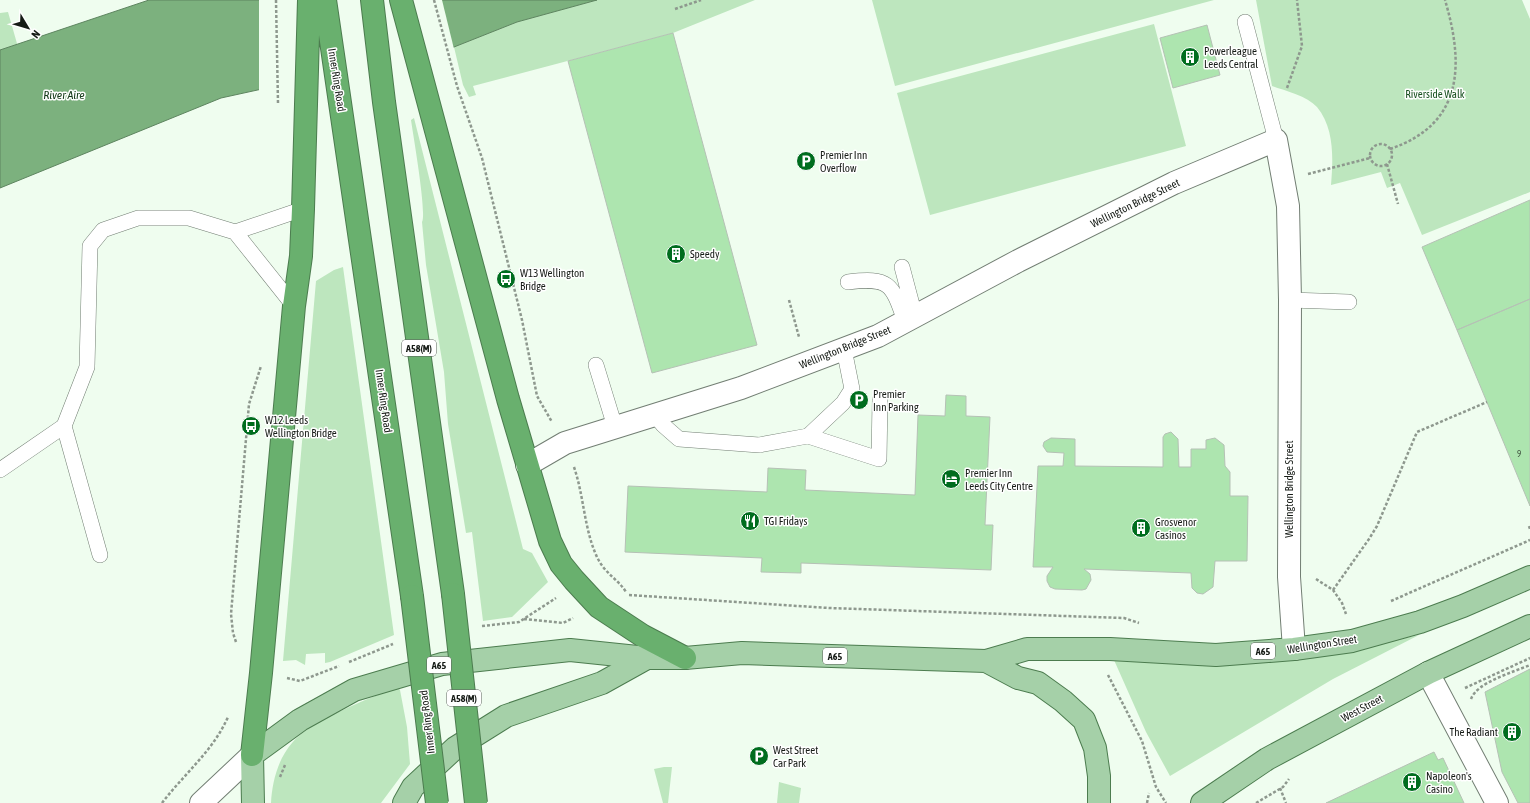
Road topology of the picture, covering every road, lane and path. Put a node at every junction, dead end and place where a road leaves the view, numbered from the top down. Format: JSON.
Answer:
{"nodes":[{"id":1,"x":276,"y":0,"type":"edge"},
{"id":2,"x":309,"y":0,"type":"edge"},
{"id":3,"x":325,"y":0,"type":"edge"},
{"id":4,"x":372,"y":0,"type":"edge"},
{"id":5,"x":401,"y":0,"type":"edge"},
{"id":6,"x":434,"y":0,"type":"edge"},
{"id":7,"x":701,"y":0,"type":"edge"},
{"id":8,"x":1297,"y":0,"type":"edge"},
{"id":9,"x":1445,"y":0,"type":"edge"},
{"id":10,"x":675,"y":8,"type":"dead end"},
{"id":11,"x":1245,"y":22,"type":"dead end"},
{"id":12,"x":1266,"y":102,"type":"junction"},
{"id":13,"x":278,"y":110,"type":"dead end"},
{"id":14,"x":1276,"y":140,"type":"junction"},
{"id":15,"x":1390,"y":149,"type":"junction"},
{"id":16,"x":1370,"y":158,"type":"junction"},
{"id":17,"x":1387,"y":164,"type":"junction"},
{"id":18,"x":1283,"y":181,"type":"junction"},
{"id":19,"x":1398,"y":204,"type":"dead end"},
{"id":20,"x":303,"y":209,"type":"junction"},
{"id":21,"x":235,"y":232,"type":"junction"},
{"id":22,"x":902,"y":267,"type":"dead end"},
{"id":23,"x":848,"y":282,"type":"dead end"},
{"id":24,"x":789,"y":300,"type":"dead end"},
{"id":25,"x":1290,"y":300,"type":"junction"},
{"id":26,"x":1349,"y":302,"type":"dead end"},
{"id":27,"x":294,"y":306,"type":"junction"},
{"id":28,"x":910,"y":319,"type":"junction"},
{"id":29,"x":844,"y":349,"type":"junction"},
{"id":30,"x":262,"y":362,"type":"dead end"},
{"id":31,"x":806,"y":363,"type":"junction"},
{"id":32,"x":596,"y":365,"type":"dead end"},
{"id":33,"x":880,"y":400,"type":"dead end"},
{"id":34,"x":1487,"y":402,"type":"dead end"},
{"id":35,"x":655,"y":414,"type":"junction"},
{"id":36,"x":64,"y":426,"type":"junction"},
{"id":37,"x":615,"y":427,"type":"junction"},
{"id":38,"x":808,"y":436,"type":"junction"},
{"id":39,"x":565,"y":443,"type":"junction"},
{"id":40,"x":527,"y":464,"type":"junction"},
{"id":41,"x":0,"y":470,"type":"edge"},
{"id":42,"x":1530,"y":540,"type":"edge"},
{"id":43,"x":100,"y":555,"type":"dead end"},
{"id":44,"x":1289,"y":578,"type":"junction"},
{"id":45,"x":1530,"y":578,"type":"edge"},
{"id":46,"x":622,"y":587,"type":"dead end"},
{"id":47,"x":1333,"y":590,"type":"junction"},
{"id":48,"x":627,"y":594,"type":"dead end"},
{"id":49,"x":556,"y":598,"type":"dead end"},
{"id":50,"x":1390,"y":601,"type":"dead end"},
{"id":51,"x":1353,"y":612,"type":"dead end"},
{"id":52,"x":1112,"y":618,"type":"junction"},
{"id":53,"x":519,"y":622,"type":"dead end"},
{"id":54,"x":1145,"y":624,"type":"dead end"},
{"id":55,"x":1530,"y":626,"type":"edge"},
{"id":56,"x":237,"y":645,"type":"dead end"},
{"id":57,"x":1110,"y":649,"type":"junction"},
{"id":58,"x":1294,"y":649,"type":"junction"},
{"id":59,"x":647,"y":658,"type":"junction"},
{"id":60,"x":685,"y":658,"type":"junction"},
{"id":61,"x":986,"y":661,"type":"junction"},
{"id":62,"x":1530,"y":665,"type":"edge"},
{"id":63,"x":1428,"y":673,"type":"junction"},
{"id":64,"x":1470,"y":701,"type":"dead end"},
{"id":65,"x":252,"y":755,"type":"junction"},
{"id":66,"x":288,"y":761,"type":"dead end"},
{"id":67,"x":279,"y":780,"type":"dead end"},
{"id":68,"x":1283,"y":787,"type":"dead end"},
{"id":69,"x":1280,"y":788,"type":"junction"},
{"id":70,"x":1149,"y":793,"type":"dead end"},
{"id":71,"x":166,"y":796,"type":"dead end"},
{"id":72,"x":162,"y":803,"type":"edge"},
{"id":73,"x":201,"y":803,"type":"edge"},
{"id":74,"x":253,"y":803,"type":"edge"},
{"id":75,"x":404,"y":803,"type":"edge"},
{"id":76,"x":437,"y":803,"type":"edge"},
{"id":77,"x":476,"y":803,"type":"edge"},
{"id":78,"x":1099,"y":803,"type":"edge"},
{"id":79,"x":1147,"y":803,"type":"edge"},
{"id":80,"x":1166,"y":803,"type":"edge"},
{"id":81,"x":1202,"y":803,"type":"edge"},
{"id":82,"x":1256,"y":803,"type":"edge"},
{"id":83,"x":1286,"y":803,"type":"edge"},
{"id":84,"x":1497,"y":803,"type":"edge"}],
"edges":[{"from":1,"to":13,"type":"path"},
{"from":2,"to":20,"type":"highway"},
{"from":3,"to":76,"type":"highway","name":"Inner Ring Road","bridge":true},
{"from":4,"to":77,"type":"highway","number":"A58(M)","bridge":true},
{"from":5,"to":40,"type":"highway"},
{"from":6,"to":39,"type":"path"},
{"from":7,"to":10,"type":"path"},
{"from":8,"to":12,"type":"path"},
{"from":9,"to":15,"type":"path"},
{"from":11,"to":12,"type":"lane"},
{"from":12,"to":14,"type":"lane"},
{"from":14,"to":18,"type":"street","name":"Wellington Bridge Street"},
{"from":14,"to":28,"type":"street","name":"Wellington Bridge Street"},
{"from":15,"to":16,"type":"path"},
{"from":15,"to":17,"type":"path"},
{"from":16,"to":17,"type":"path"},
{"from":16,"to":18,"type":"path"},
{"from":17,"to":19,"type":"path"},
{"from":18,"to":25,"type":"street","name":"Wellington Bridge Street"},
{"from":20,"to":21,"type":"lane"},
{"from":20,"to":27,"type":"highway"},
{"from":21,"to":27,"type":"lane"},
{"from":21,"to":36,"type":"lane"},
{"from":22,"to":28,"type":"lane"},
{"from":23,"to":28,"type":"lane"},
{"from":24,"to":31,"type":"path"},
{"from":25,"to":26,"type":"lane"},
{"from":25,"to":44,"type":"street","name":"Wellington Bridge Street"},
{"from":27,"to":65,"type":"highway"},
{"from":28,"to":29,"type":"street","name":"Wellington Bridge Street"},
{"from":29,"to":31,"type":"street","name":"Wellington Bridge Street"},
{"from":29,"to":38,"type":"lane"},
{"from":30,"to":56,"type":"path"},
{"from":31,"to":35,"type":"street","name":"Wellington Bridge Street"},
{"from":32,"to":37,"type":"lane"},
{"from":33,"to":38,"type":"lane"},
{"from":34,"to":47,"type":"path"},
{"from":35,"to":37,"type":"street","name":"Wellington Bridge Street"},
{"from":35,"to":38,"type":"lane"},
{"from":36,"to":41,"type":"lane"},
{"from":36,"to":43,"type":"lane"},
{"from":37,"to":39,"type":"street","name":"Wellington Bridge Street"},
{"from":39,"to":40,"type":"street","name":"Wellington Bridge Street"},
{"from":39,"to":46,"type":"path"},
{"from":40,"to":60,"type":"highway"},
{"from":42,"to":50,"type":"path"},
{"from":44,"to":47,"type":"path"},
{"from":44,"to":58,"type":"street","name":"Wellington Bridge Street"},
{"from":45,"to":58,"type":"main road","name":"Wellington Street","number":"A65"},
{"from":47,"to":51,"type":"path"},
{"from":48,"to":52,"type":"path"},
{"from":49,"to":53,"type":"path"},
{"from":52,"to":54,"type":"path"},
{"from":52,"to":57,"type":"path"},
{"from":55,"to":63,"type":"main road","name":"West Street"},
{"from":57,"to":58,"type":"main road","name":"Wellington Street","number":"A65"},
{"from":57,"to":61,"type":"main road","name":"Wellington Street","number":"A65"},
{"from":57,"to":80,"type":"path"},
{"from":59,"to":60,"type":"main road","number":"A65"},
{"from":59,"to":65,"type":"main road","number":"A65"},
{"from":59,"to":75,"type":"main road","number":"A65"},
{"from":60,"to":61,"type":"main road","number":"A65"},
{"from":61,"to":78,"type":"main road","number":"A65"},
{"from":62,"to":64,"type":"path"},
{"from":63,"to":81,"type":"main road","name":"West Street"},
{"from":63,"to":84,"type":"street"},
{"from":65,"to":73,"type":"street"},
{"from":65,"to":74,"type":"main road"},
{"from":66,"to":67,"type":"path"},
{"from":68,"to":69,"type":"path"},
{"from":69,"to":82,"type":"path"},
{"from":69,"to":83,"type":"path"},
{"from":70,"to":79,"type":"path"},
{"from":71,"to":72,"type":"path"}]}
